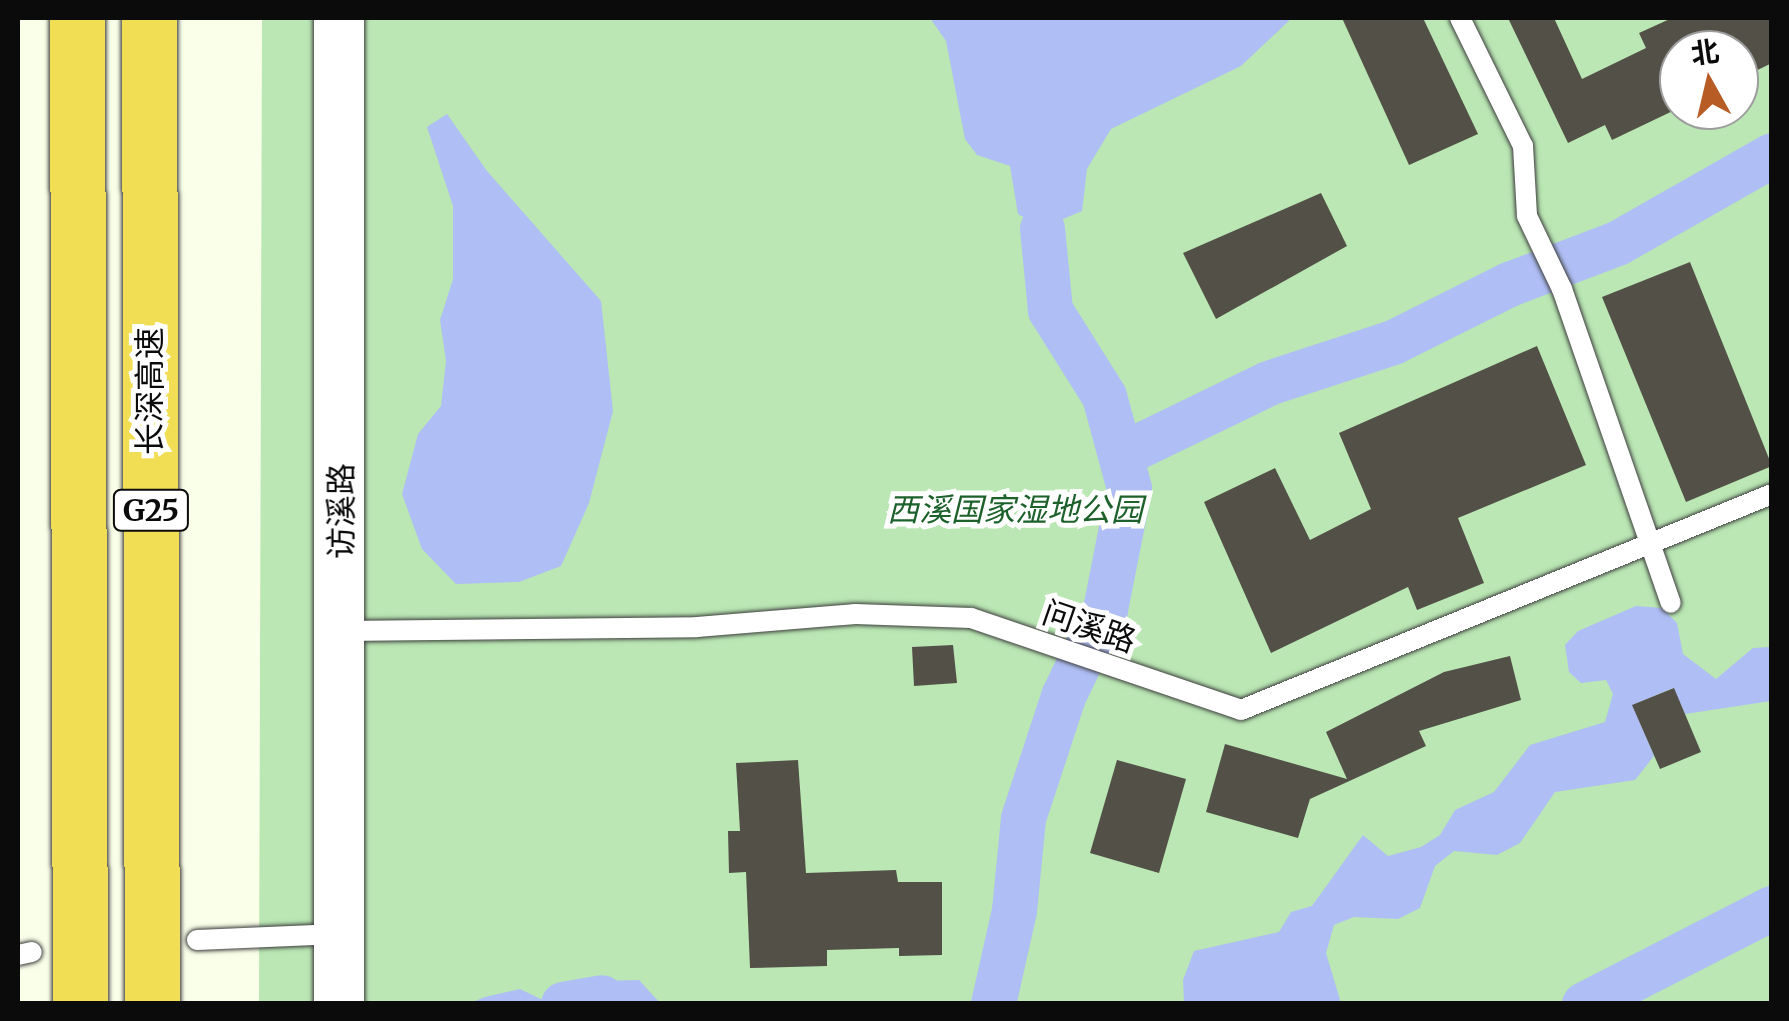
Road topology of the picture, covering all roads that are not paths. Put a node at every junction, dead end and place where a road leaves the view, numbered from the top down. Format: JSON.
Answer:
{"nodes":[{"id":1,"x":77,"y":18,"type":"edge"},
{"id":2,"x":149,"y":18,"type":"edge"},
{"id":3,"x":339,"y":18,"type":"edge"},
{"id":4,"x":1460,"y":18,"type":"edge"},
{"id":5,"x":1772,"y":494,"type":"edge"},
{"id":6,"x":1652,"y":543,"type":"junction"},
{"id":7,"x":1670,"y":603,"type":"dead end"},
{"id":8,"x":342,"y":631,"type":"junction"},
{"id":9,"x":338,"y":934,"type":"junction"},
{"id":10,"x":197,"y":940,"type":"dead end"},
{"id":11,"x":80,"y":1004,"type":"edge"},
{"id":12,"x":152,"y":1004,"type":"edge"},
{"id":13,"x":339,"y":1004,"type":"edge"}],
"edges":[{"from":1,"to":11,"type":"highway","number":"G25"},
{"from":2,"to":12,"type":"highway","name":"长深高速","number":"G25"},
{"from":3,"to":8,"type":"street","name":"访溪路"},
{"from":4,"to":6,"type":"lane"},
{"from":5,"to":6,"type":"lane","name":"问溪路"},
{"from":6,"to":7,"type":"lane"},
{"from":6,"to":8,"type":"lane","name":"问溪路"},
{"from":8,"to":9,"type":"street","name":"访溪路"},
{"from":9,"to":10,"type":"lane"},
{"from":9,"to":13,"type":"street","name":"访溪路"}]}
